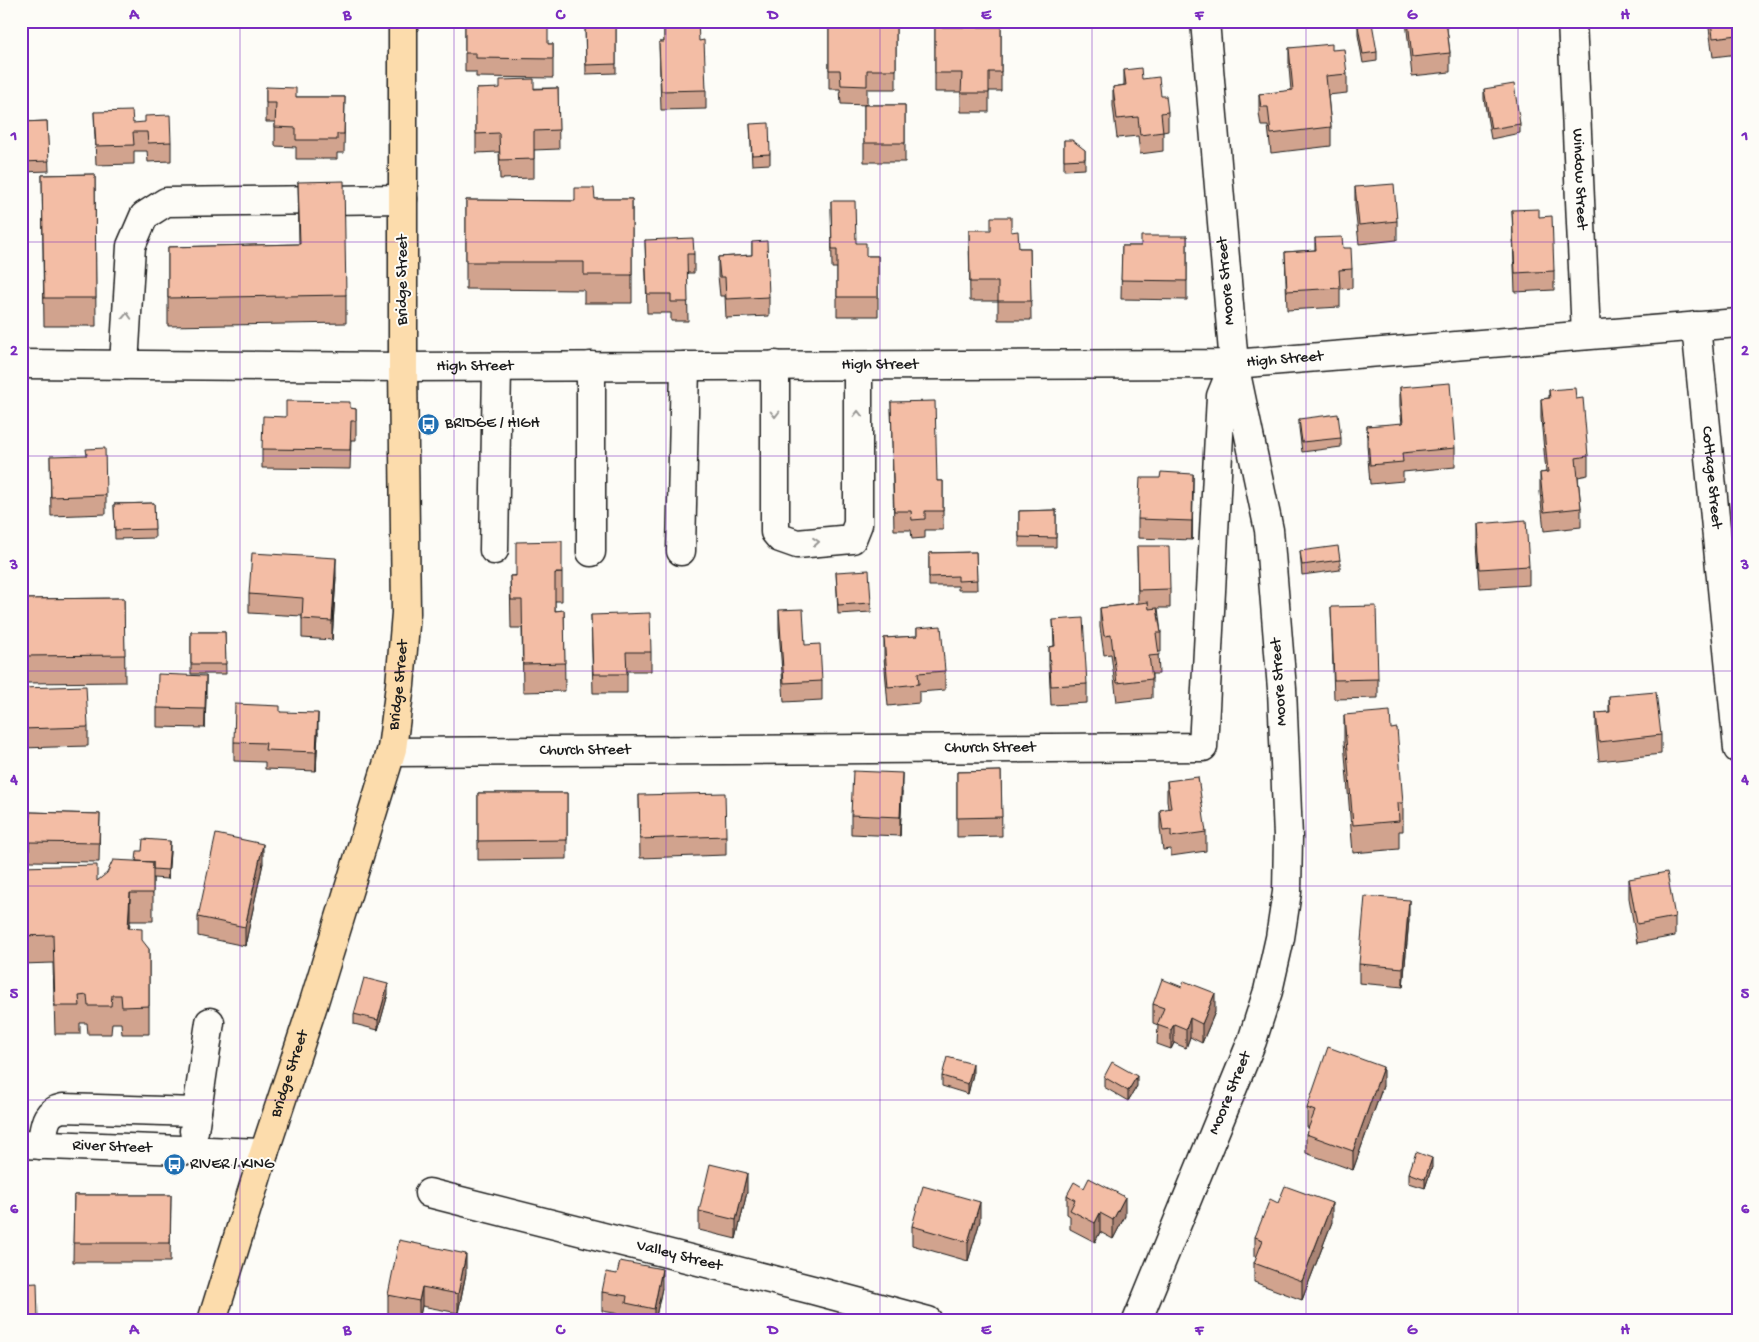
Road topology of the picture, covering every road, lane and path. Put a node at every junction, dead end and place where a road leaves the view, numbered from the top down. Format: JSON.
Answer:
{"nodes":[{"id":1,"x":403,"y":21,"type":"edge"},
{"id":2,"x":1205,"y":21,"type":"edge"},
{"id":3,"x":1572,"y":21,"type":"edge"},
{"id":4,"x":403,"y":199,"type":"junction"},
{"id":5,"x":1738,"y":323,"type":"edge"},
{"id":6,"x":1696,"y":326,"type":"junction"},
{"id":7,"x":1586,"y":335,"type":"junction"},
{"id":8,"x":21,"y":364,"type":"edge"},
{"id":9,"x":1234,"y":364,"type":"junction"},
{"id":10,"x":124,"y":365,"type":"junction"},
{"id":11,"x":591,"y":366,"type":"junction"},
{"id":12,"x":685,"y":366,"type":"junction"},
{"id":13,"x":776,"y":366,"type":"junction"},
{"id":14,"x":858,"y":366,"type":"junction"},
{"id":15,"x":403,"y":367,"type":"junction"},
{"id":16,"x":497,"y":367,"type":"junction"},
{"id":17,"x":494,"y":550,"type":"dead end"},
{"id":18,"x":681,"y":551,"type":"dead end"},
{"id":19,"x":591,"y":552,"type":"dead end"},
{"id":20,"x":1738,"y":749,"type":"edge"},
{"id":21,"x":391,"y":752,"type":"junction"},
{"id":22,"x":210,"y":1022,"type":"dead end"},
{"id":23,"x":198,"y":1112,"type":"junction"},
{"id":24,"x":31,"y":1144,"type":"edge"},
{"id":25,"x":191,"y":1150,"type":"junction"},
{"id":26,"x":264,"y":1153,"type":"junction"},
{"id":27,"x":429,"y":1193,"type":"dead end"},
{"id":28,"x":212,"y":1321,"type":"edge"},
{"id":29,"x":928,"y":1321,"type":"edge"},
{"id":30,"x":1136,"y":1321,"type":"edge"}],
"edges":[{"from":1,"to":4,"type":"main road","name":"Bridge Street"},
{"from":2,"to":9,"type":"street","name":"Moore Street"},
{"from":3,"to":7,"type":"street","name":"Window Street"},
{"from":10,"to":4,"type":"street","one_way":true},
{"from":4,"to":15,"type":"main road","name":"Bridge Street"},
{"from":5,"to":6,"type":"street","name":"High Street"},
{"from":6,"to":7,"type":"street","name":"High Street"},
{"from":6,"to":20,"type":"street","name":"Cottage Street"},
{"from":7,"to":9,"type":"street","name":"High Street"},
{"from":8,"to":10,"type":"street","name":"High Street"},
{"from":9,"to":14,"type":"street","name":"High Street"},
{"from":9,"to":21,"type":"street","name":"Church Street"},
{"from":9,"to":30,"type":"street","name":"Moore Street"},
{"from":10,"to":15,"type":"street","name":"High Street"},
{"from":11,"to":12,"type":"street","name":"High Street"},
{"from":11,"to":16,"type":"street","name":"High Street"},
{"from":11,"to":19,"type":"street"},
{"from":12,"to":13,"type":"street","name":"High Street"},
{"from":12,"to":18,"type":"street"},
{"from":13,"to":14,"type":"street","name":"High Street"},
{"from":13,"to":14,"type":"street","one_way":true},
{"from":15,"to":16,"type":"street","name":"High Street"},
{"from":15,"to":21,"type":"main road","name":"Bridge Street"},
{"from":16,"to":17,"type":"street"},
{"from":21,"to":26,"type":"main road","name":"Bridge Street"},
{"from":22,"to":23,"type":"street"},
{"from":23,"to":24,"type":"street"},
{"from":23,"to":25,"type":"street"},
{"from":24,"to":25,"type":"street","name":"River Street"},
{"from":25,"to":26,"type":"street","name":"River Street"},
{"from":26,"to":28,"type":"main road","name":"Bridge Street"},
{"from":27,"to":29,"type":"street","name":"Valley Street"}]}
